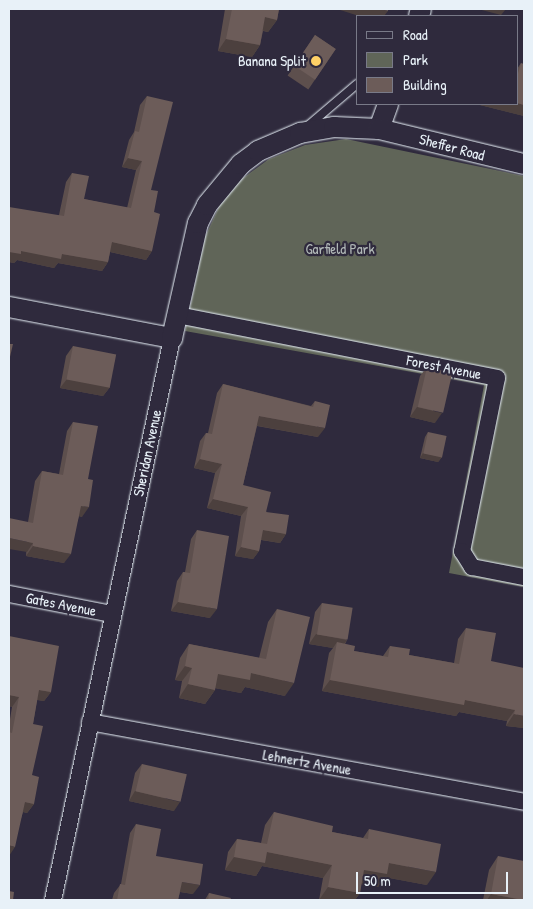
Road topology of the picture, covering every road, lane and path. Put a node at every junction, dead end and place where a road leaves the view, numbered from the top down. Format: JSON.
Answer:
{"nodes":[{"id":1,"x":356,"y":85,"type":"edge"},
{"id":2,"x":388,"y":105,"type":"edge"},
{"id":3,"x":379,"y":129,"type":"junction"},
{"id":4,"x":300,"y":133,"type":"junction"},
{"id":5,"x":524,"y":164,"type":"edge"},
{"id":6,"x":9,"y":307,"type":"edge"},
{"id":7,"x":177,"y":315,"type":"junction"},
{"id":8,"x":172,"y":338,"type":"junction"},
{"id":9,"x":524,"y":576,"type":"edge"},
{"id":10,"x":9,"y":594,"type":"edge"},
{"id":11,"x":112,"y":614,"type":"junction"},
{"id":12,"x":90,"y":722,"type":"junction"},
{"id":13,"x":524,"y":802,"type":"edge"},
{"id":14,"x":53,"y":900,"type":"edge"}],
"edges":[{"from":1,"to":4,"type":"lane"},
{"from":2,"to":3,"type":"street"},
{"from":3,"to":4,"type":"street","name":"Sheridan Avenue"},
{"from":3,"to":5,"type":"street","name":"Sheffer Road"},
{"from":4,"to":7,"type":"street","name":"Sheridan Avenue"},
{"from":6,"to":8,"type":"street"},
{"from":7,"to":8,"type":"street","name":"Sheridan Avenue"},
{"from":7,"to":9,"type":"street","name":"Forest Avenue"},
{"from":8,"to":11,"type":"street","name":"Sheridan Avenue"},
{"from":10,"to":11,"type":"street","name":"Gates Avenue"},
{"from":11,"to":12,"type":"street","name":"Sheridan Avenue"},
{"from":12,"to":13,"type":"street","name":"Lehnertz Avenue"},
{"from":12,"to":14,"type":"street","name":"Sheridan Avenue"}]}
